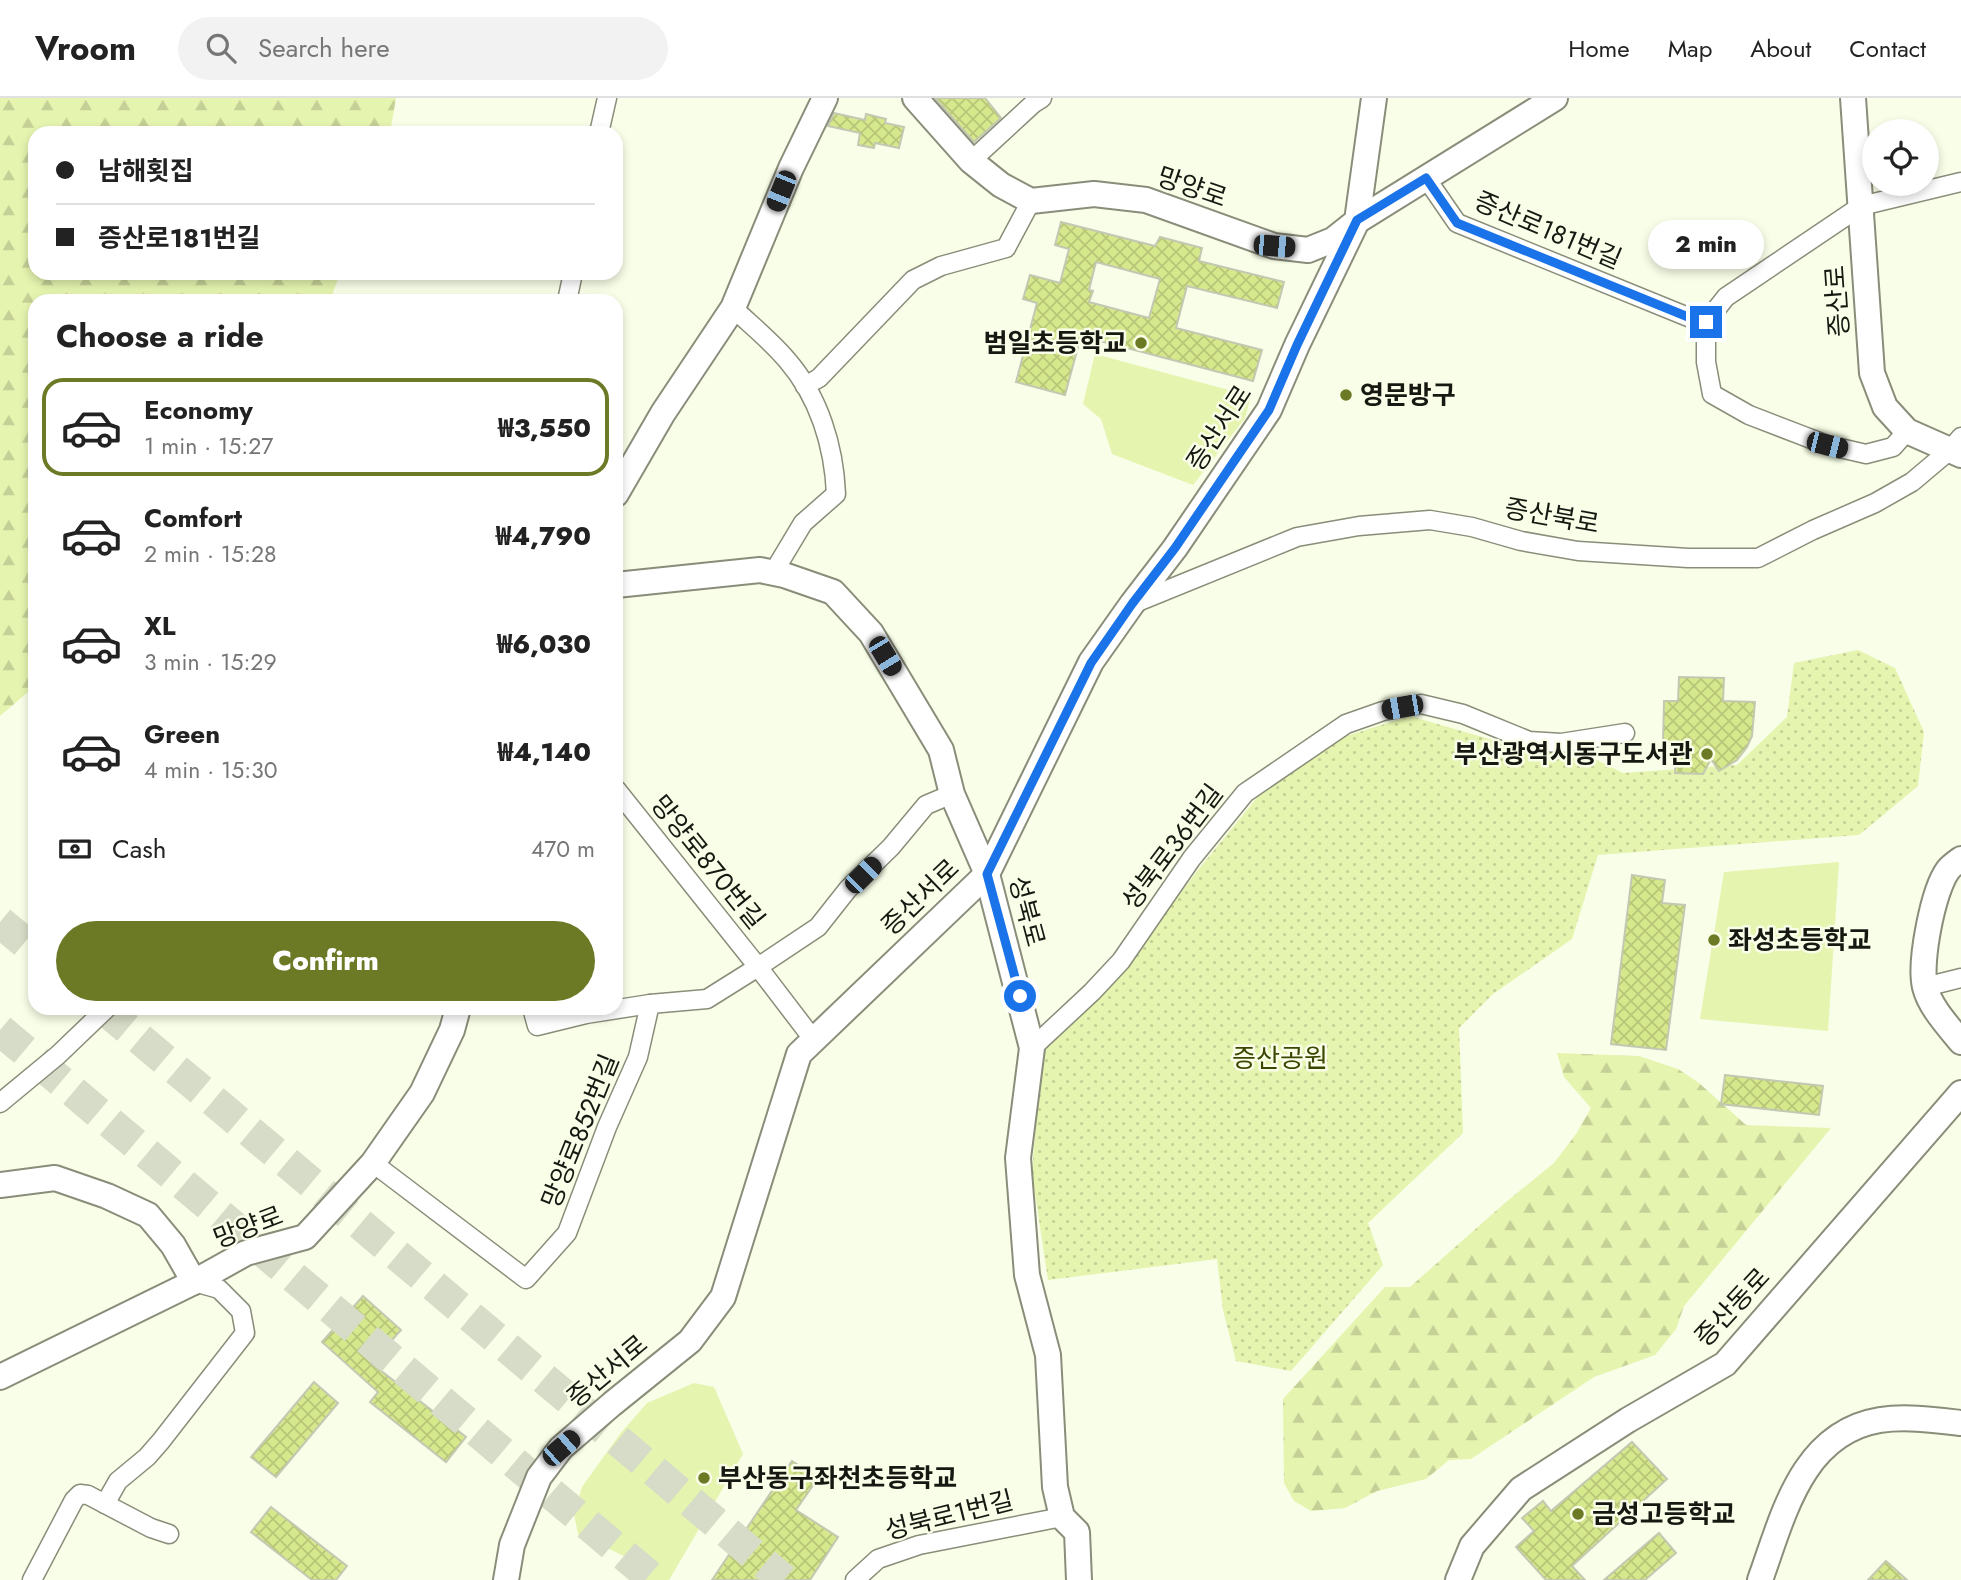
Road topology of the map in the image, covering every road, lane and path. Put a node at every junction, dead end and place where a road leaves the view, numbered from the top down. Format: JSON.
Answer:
{"nodes":[{"id":1,"x":607,"y":98,"type":"edge"},
{"id":2,"x":825,"y":98,"type":"edge"},
{"id":3,"x":915,"y":98,"type":"edge"},
{"id":4,"x":1042,"y":98,"type":"edge"},
{"id":5,"x":1374,"y":98,"type":"edge"},
{"id":6,"x":1555,"y":98,"type":"edge"},
{"id":7,"x":1853,"y":98,"type":"edge"},
{"id":8,"x":601,"y":126,"type":"edge"},
{"id":9,"x":971,"y":161,"type":"junction"},
{"id":10,"x":1426,"y":178,"type":"junction"},
{"id":11,"x":1961,"y":182,"type":"edge"},
{"id":12,"x":1031,"y":201,"type":"junction"},
{"id":13,"x":1861,"y":206,"type":"junction"},
{"id":14,"x":1357,"y":220,"type":"junction"},
{"id":15,"x":733,"y":308,"type":"junction"},
{"id":16,"x":1706,"y":322,"type":"junction"},
{"id":17,"x":805,"y":386,"type":"junction"},
{"id":18,"x":1907,"y":431,"type":"junction"},
{"id":19,"x":1957,"y":448,"type":"edge"},
{"id":20,"x":623,"y":482,"type":"edge"},
{"id":21,"x":773,"y":573,"type":"junction"},
{"id":22,"x":623,"y":584,"type":"edge"},
{"id":23,"x":1132,"y":604,"type":"junction"},
{"id":24,"x":1625,"y":733,"type":"dead end"},
{"id":25,"x":952,"y":794,"type":"junction"},
{"id":26,"x":623,"y":798,"type":"edge"},
{"id":27,"x":1961,"y":859,"type":"edge"},
{"id":28,"x":987,"y":874,"type":"junction"},
{"id":29,"x":758,"y":967,"type":"junction"},
{"id":30,"x":1961,"y":978,"type":"edge"},
{"id":31,"x":1925,"y":987,"type":"junction"},
{"id":32,"x":650,"y":1004,"type":"junction"},
{"id":33,"x":623,"y":1008,"type":"edge"},
{"id":34,"x":100,"y":1015,"type":"edge"},
{"id":35,"x":456,"y":1015,"type":"edge"},
{"id":36,"x":533,"y":1015,"type":"edge"},
{"id":37,"x":582,"y":1015,"type":"edge"},
{"id":38,"x":813,"y":1039,"type":"junction"},
{"id":39,"x":1961,"y":1042,"type":"edge"},
{"id":40,"x":1032,"y":1048,"type":"junction"},
{"id":41,"x":1961,"y":1093,"type":"edge"},
{"id":42,"x":0,"y":1103,"type":"edge"},
{"id":43,"x":373,"y":1163,"type":"junction"},
{"id":44,"x":0,"y":1185,"type":"edge"},
{"id":45,"x":194,"y":1282,"type":"junction"},
{"id":46,"x":0,"y":1377,"type":"edge"},
{"id":47,"x":1961,"y":1423,"type":"edge"},
{"id":48,"x":105,"y":1504,"type":"junction"},
{"id":49,"x":1062,"y":1517,"type":"junction"},
{"id":50,"x":169,"y":1534,"type":"dead end"},
{"id":51,"x":32,"y":1580,"type":"edge"},
{"id":52,"x":506,"y":1580,"type":"edge"},
{"id":53,"x":855,"y":1580,"type":"edge"},
{"id":54,"x":1079,"y":1580,"type":"edge"},
{"id":55,"x":1458,"y":1580,"type":"edge"},
{"id":56,"x":1760,"y":1580,"type":"edge"}],
"edges":[{"from":1,"to":8,"type":"street"},
{"from":2,"to":15,"type":"street"},
{"from":3,"to":9,"type":"street"},
{"from":4,"to":9,"type":"street"},
{"from":5,"to":14,"type":"street"},
{"from":6,"to":10,"type":"street"},
{"from":7,"to":13,"type":"street","name":"증산로"},
{"from":9,"to":12,"type":"street"},
{"from":10,"to":14,"type":"street"},
{"from":10,"to":16,"type":"street","name":"증산로181번길"},
{"from":11,"to":13,"type":"street"},
{"from":12,"to":14,"type":"street","name":"망양로"},
{"from":12,"to":17,"type":"street"},
{"from":13,"to":16,"type":"street"},
{"from":13,"to":18,"type":"street","name":"증산로"},
{"from":14,"to":23,"type":"street","name":"증산서로"},
{"from":15,"to":17,"type":"street"},
{"from":15,"to":20,"type":"street"},
{"from":16,"to":18,"type":"street"},
{"from":17,"to":21,"type":"street"},
{"from":18,"to":19,"type":"street","name":"증산로"},
{"from":19,"to":23,"type":"street","name":"증산북로"},
{"from":21,"to":22,"type":"street","name":"성북로"},
{"from":21,"to":25,"type":"street","name":"성북로"},
{"from":23,"to":28,"type":"street","name":"증산서로"},
{"from":24,"to":40,"type":"street","name":"성북로36번길"},
{"from":25,"to":28,"type":"street","name":"성북로"},
{"from":25,"to":29,"type":"street"},
{"from":26,"to":29,"type":"street","name":"망양로870번길"},
{"from":27,"to":31,"type":"street"},
{"from":28,"to":38,"type":"street","name":"증산서로"},
{"from":28,"to":40,"type":"street","name":"성북로"},
{"from":29,"to":32,"type":"street"},
{"from":29,"to":38,"type":"street"},
{"from":30,"to":31,"type":"street"},
{"from":31,"to":39,"type":"street"},
{"from":32,"to":33,"type":"street"},
{"from":32,"to":43,"type":"street","name":"망양로852번길"},
{"from":34,"to":42,"type":"street"},
{"from":35,"to":43,"type":"street","name":"망양로"},
{"from":36,"to":37,"type":"street"},
{"from":38,"to":52,"type":"street","name":"증산서로"},
{"from":40,"to":49,"type":"street","name":"성북로"},
{"from":41,"to":55,"type":"street","name":"증산동로"},
{"from":43,"to":45,"type":"street","name":"망양로"},
{"from":44,"to":45,"type":"street"},
{"from":45,"to":46,"type":"street","name":"망양로"},
{"from":45,"to":48,"type":"street"},
{"from":47,"to":56,"type":"street"},
{"from":48,"to":50,"type":"street"},
{"from":48,"to":51,"type":"street"},
{"from":49,"to":53,"type":"street","name":"성북로1번길"},
{"from":49,"to":54,"type":"street","name":"성북로"}]}
